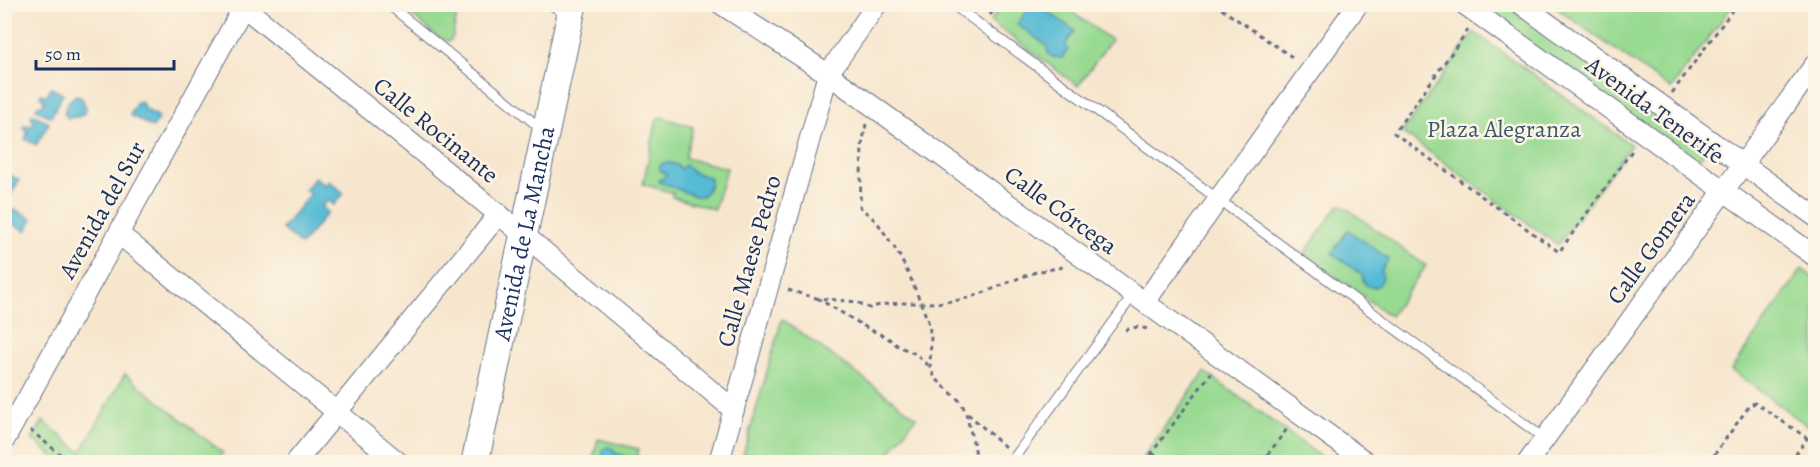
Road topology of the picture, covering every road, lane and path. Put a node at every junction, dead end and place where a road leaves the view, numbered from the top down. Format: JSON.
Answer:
{"nodes":[{"id":1,"x":388,"y":4,"type":"edge"},
{"id":2,"x":721,"y":4,"type":"edge"},
{"id":3,"x":877,"y":4,"type":"edge"},
{"id":4,"x":952,"y":4,"type":"edge"},
{"id":5,"x":1214,"y":4,"type":"edge"},
{"id":6,"x":1358,"y":4,"type":"edge"},
{"id":7,"x":1464,"y":4,"type":"edge"},
{"id":8,"x":1521,"y":4,"type":"edge"},
{"id":9,"x":1737,"y":4,"type":"edge"},
{"id":10,"x":244,"y":6,"type":"edge"},
{"id":11,"x":564,"y":9,"type":"edge"},
{"id":12,"x":1470,"y":27,"type":"dead end"},
{"id":13,"x":1815,"y":63,"type":"edge"},
{"id":14,"x":1310,"y":70,"type":"junction"},
{"id":15,"x":828,"y":74,"type":"junction"},
{"id":16,"x":1672,"y":93,"type":"dead end"},
{"id":17,"x":866,"y":121,"type":"dead end"},
{"id":18,"x":545,"y":132,"type":"junction"},
{"id":19,"x":1635,"y":146,"type":"dead end"},
{"id":20,"x":1743,"y":164,"type":"junction"},
{"id":21,"x":1724,"y":191,"type":"junction"},
{"id":22,"x":1218,"y":200,"type":"junction"},
{"id":23,"x":499,"y":214,"type":"junction"},
{"id":24,"x":1815,"y":217,"type":"edge"},
{"id":25,"x":119,"y":234,"type":"junction"},
{"id":26,"x":524,"y":235,"type":"junction"},
{"id":27,"x":1815,"y":257,"type":"edge"},
{"id":28,"x":1065,"y":267,"type":"dead end"},
{"id":29,"x":788,"y":290,"type":"dead end"},
{"id":30,"x":816,"y":298,"type":"junction"},
{"id":31,"x":1140,"y":298,"type":"junction"},
{"id":32,"x":921,"y":303,"type":"junction"},
{"id":33,"x":1121,"y":332,"type":"dead end"},
{"id":34,"x":1154,"y":332,"type":"dead end"},
{"id":35,"x":930,"y":367,"type":"junction"},
{"id":36,"x":1211,"y":373,"type":"dead end"},
{"id":37,"x":734,"y":410,"type":"junction"},
{"id":38,"x":337,"y":413,"type":"junction"},
{"id":39,"x":966,"y":413,"type":"junction"},
{"id":40,"x":17,"y":419,"type":"junction"},
{"id":41,"x":1287,"y":429,"type":"dead end"},
{"id":42,"x":1545,"y":439,"type":"junction"},
{"id":43,"x":1807,"y":439,"type":"junction"},
{"id":44,"x":4,"y":441,"type":"edge"},
{"id":45,"x":1815,"y":444,"type":"edge"},
{"id":46,"x":1008,"y":450,"type":"dead end"},
{"id":47,"x":1152,"y":453,"type":"junction"},
{"id":48,"x":70,"y":462,"type":"edge"},
{"id":49,"x":296,"y":462,"type":"edge"},
{"id":50,"x":398,"y":462,"type":"edge"},
{"id":51,"x":476,"y":462,"type":"edge"},
{"id":52,"x":719,"y":462,"type":"edge"},
{"id":53,"x":978,"y":462,"type":"edge"},
{"id":54,"x":1011,"y":462,"type":"edge"},
{"id":55,"x":1145,"y":462,"type":"edge"},
{"id":56,"x":1164,"y":462,"type":"edge"},
{"id":57,"x":1262,"y":462,"type":"edge"},
{"id":58,"x":1366,"y":462,"type":"edge"},
{"id":59,"x":1528,"y":462,"type":"edge"},
{"id":60,"x":1709,"y":462,"type":"edge"},
{"id":61,"x":1790,"y":462,"type":"edge"}],
"edges":[{"from":1,"to":18,"type":"lane"},
{"from":2,"to":15,"type":"street","name":"Calle Córcega"},
{"from":3,"to":15,"type":"street","name":"Calle Maese Pedro"},
{"from":4,"to":22,"type":"lane"},
{"from":5,"to":14,"type":"path"},
{"from":6,"to":14,"type":"street"},
{"from":7,"to":21,"type":"street","name":"Avenida Tenerife"},
{"from":8,"to":20,"type":"street","name":"Avenida Tenerife"},
{"from":9,"to":16,"type":"path"},
{"from":10,"to":23,"type":"street","name":"Calle Rocinante"},
{"from":10,"to":25,"type":"street","name":"Avenida del Sur"},
{"from":11,"to":18,"type":"main road","name":"Avenida de La Mancha"},
{"from":12,"to":19,"type":"path"},
{"from":13,"to":20,"type":"street","name":"Calle Gomera"},
{"from":14,"to":22,"type":"street"},
{"from":15,"to":31,"type":"street","name":"Calle Córcega"},
{"from":15,"to":37,"type":"street","name":"Calle Maese Pedro"},
{"from":17,"to":32,"type":"path"},
{"from":18,"to":26,"type":"main road","name":"Avenida de La Mancha"},
{"from":20,"to":21,"type":"street","name":"Calle Gomera"},
{"from":20,"to":24,"type":"street","name":"Avenida Tenerife"},
{"from":21,"to":27,"type":"street","name":"Avenida Tenerife"},
{"from":21,"to":42,"type":"street","name":"Calle Gomera"},
{"from":22,"to":31,"type":"street"},
{"from":22,"to":42,"type":"lane"},
{"from":23,"to":26,"type":"street","name":"Calle Rocinante"},
{"from":23,"to":38,"type":"street"},
{"from":25,"to":38,"type":"street"},
{"from":25,"to":40,"type":"street","name":"Avenida del Sur"},
{"from":26,"to":37,"type":"street","name":"Calle Rocinante"},
{"from":26,"to":51,"type":"main road","name":"Avenida de La Mancha"},
{"from":28,"to":32,"type":"path"},
{"from":29,"to":30,"type":"path"},
{"from":30,"to":32,"type":"path"},
{"from":30,"to":35,"type":"path"},
{"from":31,"to":54,"type":"lane"},
{"from":31,"to":58,"type":"street","name":"Calle Córcega"},
{"from":32,"to":35,"type":"path"},
{"from":33,"to":34,"type":"path"},
{"from":35,"to":39,"type":"path"},
{"from":36,"to":47,"type":"path"},
{"from":37,"to":52,"type":"street","name":"Calle Maese Pedro"},
{"from":38,"to":49,"type":"street"},
{"from":38,"to":50,"type":"street"},
{"from":39,"to":46,"type":"path"},
{"from":39,"to":53,"type":"path"},
{"from":40,"to":44,"type":"street","name":"Avenida del Sur"},
{"from":40,"to":48,"type":"path"},
{"from":41,"to":57,"type":"path"},
{"from":42,"to":59,"type":"street","name":"Calle Gomera"},
{"from":43,"to":45,"type":"path"},
{"from":43,"to":60,"type":"path"},
{"from":43,"to":61,"type":"path"},
{"from":47,"to":55,"type":"path"},
{"from":47,"to":56,"type":"path"}]}
